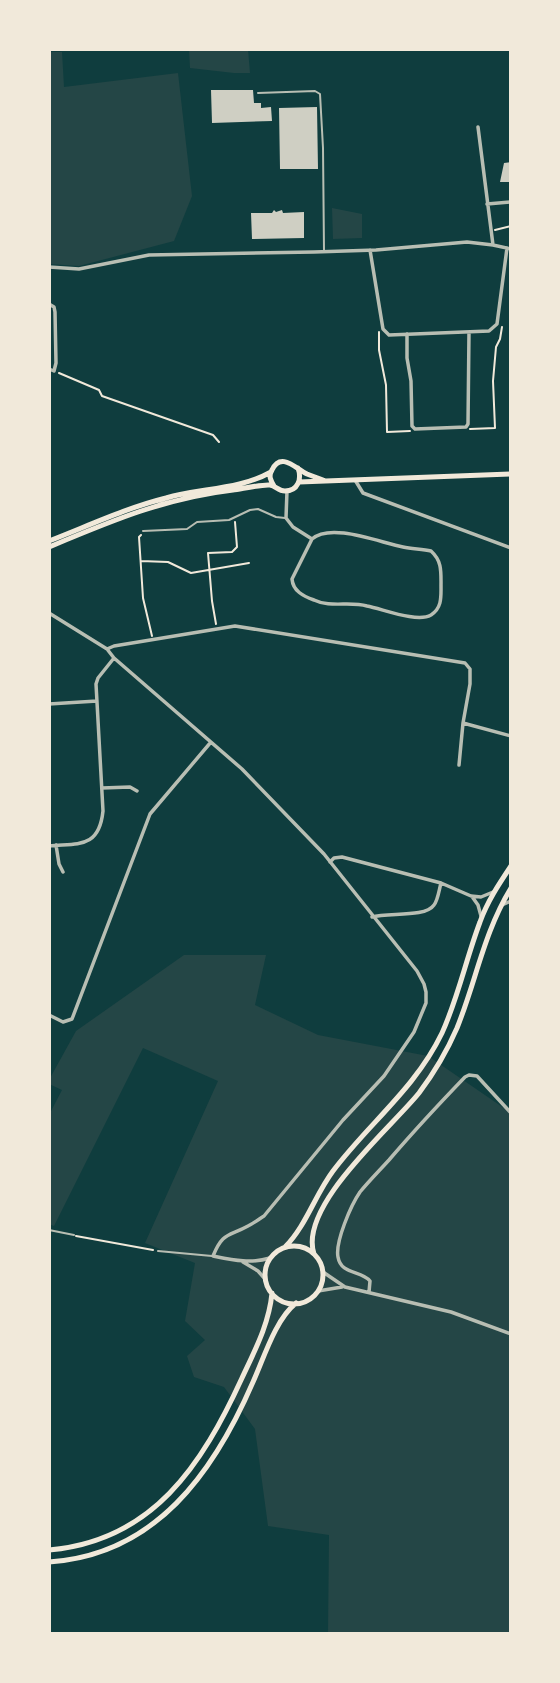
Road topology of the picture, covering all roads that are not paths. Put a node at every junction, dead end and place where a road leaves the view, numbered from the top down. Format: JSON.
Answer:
{"nodes":[{"id":1,"x":258,"y":93,"type":"dead end"},
{"id":2,"x":478,"y":127,"type":"dead end"},
{"id":3,"x":511,"y":202,"type":"edge"},
{"id":4,"x":487,"y":204,"type":"junction"},
{"id":5,"x":493,"y":245,"type":"junction"},
{"id":6,"x":509,"y":249,"type":"edge"},
{"id":7,"x":370,"y":250,"type":"junction"},
{"id":8,"x":324,"y":252,"type":"junction"},
{"id":9,"x":49,"y":267,"type":"edge"},
{"id":10,"x":49,"y":304,"type":"edge"},
{"id":11,"x":469,"y":332,"type":"junction"},
{"id":12,"x":407,"y":334,"type":"junction"},
{"id":13,"x":52,"y":370,"type":"edge"},
{"id":14,"x":298,"y":468,"type":"junction"},
{"id":15,"x":271,"y":472,"type":"junction"},
{"id":16,"x":511,"y":474,"type":"edge"},
{"id":17,"x":355,"y":480,"type":"junction"},
{"id":18,"x":327,"y":481,"type":"junction"},
{"id":19,"x":299,"y":482,"type":"junction"},
{"id":20,"x":274,"y":487,"type":"junction"},
{"id":21,"x":287,"y":491,"type":"junction"},
{"id":22,"x":286,"y":518,"type":"junction"},
{"id":23,"x":143,"y":531,"type":"road end"},
{"id":24,"x":312,"y":539,"type":"junction"},
{"id":25,"x":49,"y":541,"type":"edge"},
{"id":26,"x":49,"y":547,"type":"edge"},
{"id":27,"x":511,"y":548,"type":"edge"},
{"id":28,"x":49,"y":613,"type":"edge"},
{"id":29,"x":107,"y":649,"type":"junction"},
{"id":30,"x":114,"y":658,"type":"junction"},
{"id":31,"x":97,"y":701,"type":"junction"},
{"id":32,"x":49,"y":704,"type":"edge"},
{"id":33,"x":463,"y":723,"type":"junction"},
{"id":34,"x":511,"y":736,"type":"edge"},
{"id":35,"x":211,"y":742,"type":"junction"},
{"id":36,"x":459,"y":765,"type":"dead end"},
{"id":37,"x":102,"y":788,"type":"junction"},
{"id":38,"x":137,"y":791,"type":"dead end"},
{"id":39,"x":56,"y":845,"type":"junction"},
{"id":40,"x":49,"y":846,"type":"edge"},
{"id":41,"x":330,"y":862,"type":"junction"},
{"id":42,"x":511,"y":866,"type":"edge"},
{"id":43,"x":63,"y":872,"type":"dead end"},
{"id":44,"x":441,"y":883,"type":"junction"},
{"id":45,"x":511,"y":888,"type":"edge"},
{"id":46,"x":496,"y":889,"type":"junction"},
{"id":47,"x":471,"y":896,"type":"junction"},
{"id":48,"x":511,"y":901,"type":"edge"},
{"id":49,"x":500,"y":906,"type":"junction"},
{"id":50,"x":372,"y":917,"type":"junction"},
{"id":51,"x":481,"y":918,"type":"junction"},
{"id":52,"x":49,"y":1015,"type":"edge"},
{"id":53,"x":511,"y":1113,"type":"edge"},
{"id":54,"x":49,"y":1230,"type":"edge"},
{"id":55,"x":74,"y":1235,"type":"road end"},
{"id":56,"x":285,"y":1247,"type":"junction"},
{"id":57,"x":158,"y":1251,"type":"road end"},
{"id":58,"x":314,"y":1254,"type":"junction"},
{"id":59,"x":213,"y":1256,"type":"junction"},
{"id":60,"x":270,"y":1258,"type":"junction"},
{"id":61,"x":241,"y":1261,"type":"junction"},
{"id":62,"x":323,"y":1272,"type":"junction"},
{"id":63,"x":266,"y":1280,"type":"junction"},
{"id":64,"x":345,"y":1287,"type":"junction"},
{"id":65,"x":318,"y":1291,"type":"junction"},
{"id":66,"x":369,"y":1292,"type":"junction"},
{"id":67,"x":272,"y":1293,"type":"junction"},
{"id":68,"x":296,"y":1303,"type":"junction"},
{"id":69,"x":511,"y":1334,"type":"edge"},
{"id":70,"x":49,"y":1550,"type":"edge"},
{"id":71,"x":49,"y":1562,"type":"edge"}],
"edges":[{"from":1,"to":8,"type":"lane"},
{"from":2,"to":4,"type":"street"},
{"from":3,"to":4,"type":"street"},
{"from":4,"to":5,"type":"street"},
{"from":5,"to":6,"type":"street"},
{"from":5,"to":7,"type":"street"},
{"from":6,"to":11,"type":"street"},
{"from":7,"to":8,"type":"street"},
{"from":7,"to":12,"type":"street"},
{"from":8,"to":9,"type":"street"},
{"from":10,"to":13,"type":"street"},
{"from":11,"to":12,"type":"street"},
{"from":11,"to":12,"type":"street"},
{"from":14,"to":15,"type":"main road"},
{"from":14,"to":18,"type":"main road"},
{"from":14,"to":19,"type":"main road"},
{"from":15,"to":20,"type":"main road"},
{"from":15,"to":25,"type":"main road"},
{"from":16,"to":17,"type":"main road"},
{"from":17,"to":18,"type":"main road"},
{"from":17,"to":27,"type":"street"},
{"from":18,"to":19,"type":"main road"},
{"from":19,"to":21,"type":"main road"},
{"from":20,"to":21,"type":"main road"},
{"from":20,"to":26,"type":"main road"},
{"from":21,"to":22,"type":"street"},
{"from":22,"to":23,"type":"lane"},
{"from":22,"to":24,"type":"street"},
{"from":24,"to":24,"type":"street"},
{"from":28,"to":29,"type":"street"},
{"from":29,"to":30,"type":"street"},
{"from":29,"to":33,"type":"street"},
{"from":30,"to":31,"type":"street"},
{"from":30,"to":35,"type":"street"},
{"from":31,"to":32,"type":"street"},
{"from":31,"to":37,"type":"street"},
{"from":33,"to":34,"type":"street"},
{"from":33,"to":36,"type":"street"},
{"from":35,"to":41,"type":"street"},
{"from":35,"to":52,"type":"street"},
{"from":37,"to":38,"type":"street"},
{"from":37,"to":39,"type":"street"},
{"from":39,"to":40,"type":"street"},
{"from":39,"to":43,"type":"street"},
{"from":41,"to":44,"type":"street"},
{"from":41,"to":50,"type":"street"},
{"from":42,"to":46,"type":"main road"},
{"from":44,"to":47,"type":"street"},
{"from":44,"to":50,"type":"street"},
{"from":45,"to":49,"type":"main road"},
{"from":46,"to":47,"type":"street"},
{"from":46,"to":51,"type":"main road"},
{"from":47,"to":51,"type":"street"},
{"from":48,"to":49,"type":"street"},
{"from":49,"to":58,"type":"main road"},
{"from":50,"to":59,"type":"street"},
{"from":51,"to":56,"type":"main road"},
{"from":53,"to":66,"type":"street"},
{"from":54,"to":55,"type":"lane"},
{"from":56,"to":58,"type":"main road"},
{"from":56,"to":60,"type":"main road"},
{"from":57,"to":59,"type":"lane"},
{"from":58,"to":62,"type":"main road"},
{"from":59,"to":61,"type":"street"},
{"from":60,"to":61,"type":"street"},
{"from":60,"to":63,"type":"main road"},
{"from":61,"to":63,"type":"street"},
{"from":62,"to":64,"type":"street"},
{"from":62,"to":65,"type":"main road"},
{"from":63,"to":67,"type":"main road"},
{"from":64,"to":65,"type":"street"},
{"from":64,"to":66,"type":"street"},
{"from":65,"to":68,"type":"main road"},
{"from":66,"to":69,"type":"street"},
{"from":67,"to":68,"type":"main road"},
{"from":67,"to":70,"type":"main road"},
{"from":68,"to":71,"type":"main road"}]}
